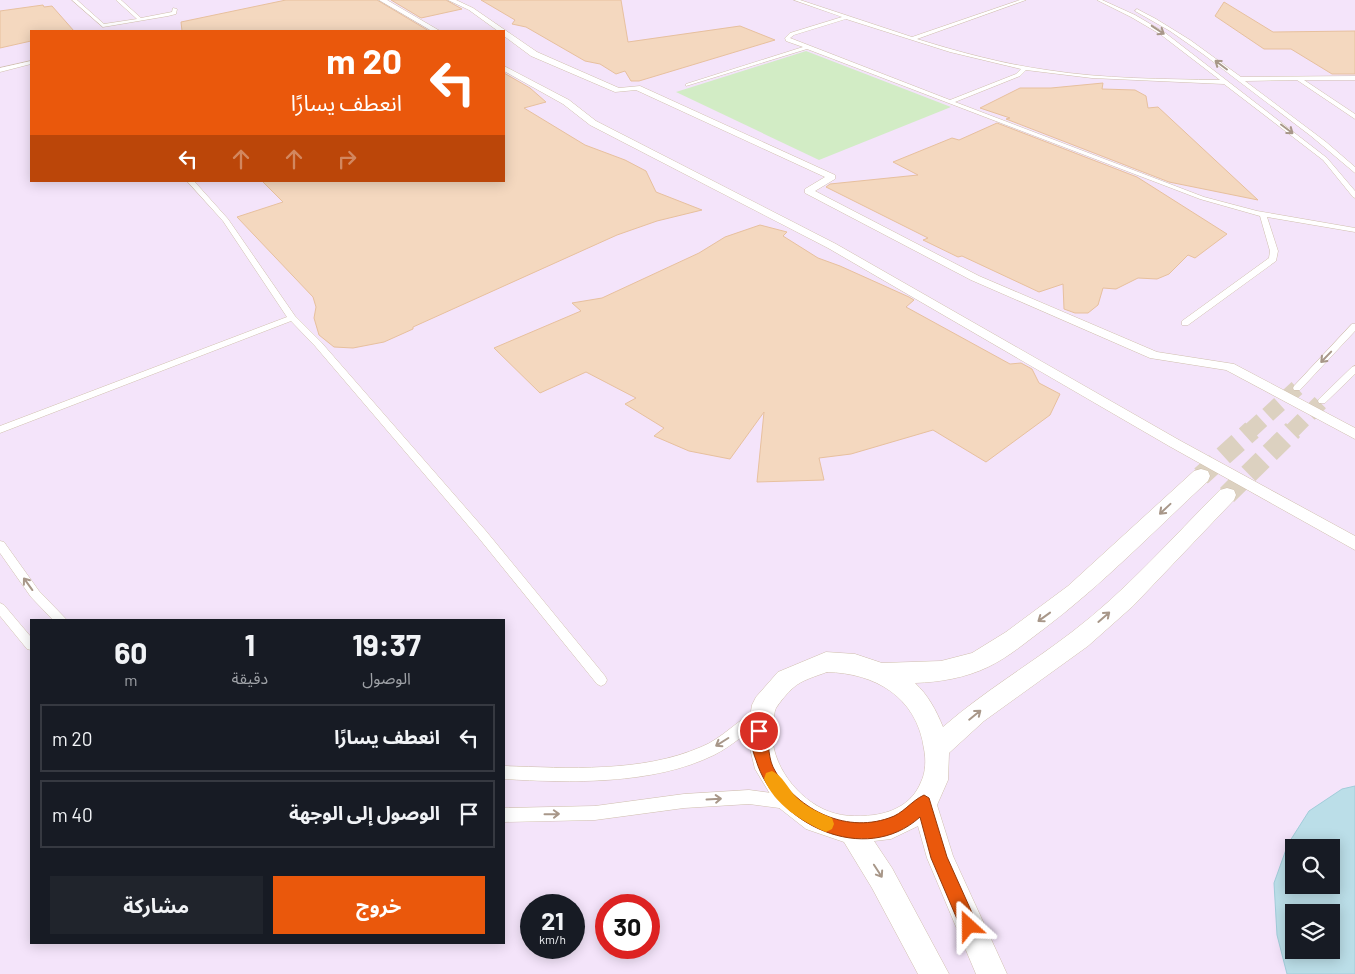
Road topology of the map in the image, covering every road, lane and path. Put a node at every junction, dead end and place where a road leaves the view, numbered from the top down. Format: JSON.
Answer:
{"nodes":[{"id":1,"x":74,"y":0,"type":"edge"},
{"id":2,"x":118,"y":0,"type":"edge"},
{"id":3,"x":382,"y":0,"type":"edge"},
{"id":4,"x":451,"y":0,"type":"edge"},
{"id":5,"x":796,"y":0,"type":"edge"},
{"id":6,"x":1024,"y":0,"type":"edge"},
{"id":7,"x":1099,"y":0,"type":"edge"},
{"id":8,"x":1113,"y":0,"type":"edge"},
{"id":9,"x":175,"y":9,"type":"dead end"},
{"id":10,"x":847,"y":17,"type":"junction"},
{"id":11,"x":139,"y":18,"type":"junction"},
{"id":12,"x":435,"y":30,"type":"edge"},
{"id":13,"x":500,"y":30,"type":"edge"},
{"id":14,"x":505,"y":33,"type":"edge"},
{"id":15,"x":912,"y":39,"type":"junction"},
{"id":16,"x":805,"y":48,"type":"junction"},
{"id":17,"x":30,"y":63,"type":"edge"},
{"id":18,"x":1025,"y":68,"type":"junction"},
{"id":19,"x":505,"y":69,"type":"edge"},
{"id":20,"x":0,"y":70,"type":"edge"},
{"id":21,"x":1299,"y":78,"type":"junction"},
{"id":22,"x":1355,"y":78,"type":"edge"},
{"id":23,"x":1240,"y":80,"type":"junction"},
{"id":24,"x":1226,"y":82,"type":"junction"},
{"id":25,"x":688,"y":84,"type":"dead end"},
{"id":26,"x":950,"y":102,"type":"junction"},
{"id":27,"x":1355,"y":117,"type":"edge"},
{"id":28,"x":1355,"y":171,"type":"edge"},
{"id":29,"x":191,"y":182,"type":"edge"},
{"id":30,"x":1355,"y":196,"type":"edge"},
{"id":31,"x":1263,"y":214,"type":"junction"},
{"id":32,"x":1355,"y":230,"type":"edge"},
{"id":33,"x":292,"y":318,"type":"junction"},
{"id":34,"x":1184,"y":323,"type":"dead end"},
{"id":35,"x":1355,"y":326,"type":"edge"},
{"id":36,"x":1355,"y":369,"type":"edge"},
{"id":37,"x":1297,"y":388,"type":"tunnel mouth"},
{"id":38,"x":1322,"y":401,"type":"tunnel mouth"},
{"id":39,"x":0,"y":430,"type":"edge"},
{"id":40,"x":1355,"y":434,"type":"edge"},
{"id":41,"x":1201,"y":476,"type":"tunnel mouth"},
{"id":42,"x":1227,"y":495,"type":"tunnel mouth"},
{"id":43,"x":1355,"y":544,"type":"edge"},
{"id":44,"x":0,"y":545,"type":"edge"},
{"id":45,"x":0,"y":608,"type":"edge"},
{"id":46,"x":60,"y":619,"type":"edge"},
{"id":47,"x":30,"y":644,"type":"edge"},
{"id":48,"x":882,"y":673,"type":"junction"},
{"id":49,"x":601,"y":680,"type":"dead end"},
{"id":50,"x":762,"y":714,"type":"junction"},
{"id":51,"x":938,"y":747,"type":"junction"},
{"id":52,"x":505,"y":773,"type":"edge"},
{"id":53,"x":791,"y":803,"type":"junction"},
{"id":54,"x":924,"y":803,"type":"junction"},
{"id":55,"x":505,"y":815,"type":"edge"},
{"id":56,"x":852,"y":830,"type":"junction"},
{"id":57,"x":934,"y":974,"type":"edge"},
{"id":58,"x":992,"y":974,"type":"edge"}],
"edges":[{"from":1,"to":11,"type":"lane"},
{"from":2,"to":11,"type":"lane"},
{"from":3,"to":12,"type":"street"},
{"from":4,"to":13,"type":"street"},
{"from":5,"to":10,"type":"lane"},
{"from":6,"to":15,"type":"lane"},
{"from":7,"to":24,"type":"lane","one_way":true},
{"from":23,"to":8,"type":"lane","one_way":true},
{"from":9,"to":11,"type":"lane"},
{"from":10,"to":15,"type":"lane"},
{"from":10,"to":16,"type":"lane"},
{"from":14,"to":40,"type":"street"},
{"from":15,"to":18,"type":"lane"},
{"from":16,"to":25,"type":"lane"},
{"from":16,"to":26,"type":"lane"},
{"from":17,"to":20,"type":"lane"},
{"from":18,"to":24,"type":"lane"},
{"from":18,"to":26,"type":"lane"},
{"from":19,"to":43,"type":"street"},
{"from":21,"to":22,"type":"lane"},
{"from":21,"to":23,"type":"lane"},
{"from":21,"to":27,"type":"lane"},
{"from":23,"to":28,"type":"lane"},
{"from":24,"to":30,"type":"lane","one_way":true},
{"from":26,"to":31,"type":"lane"},
{"from":29,"to":33,"type":"lane"},
{"from":31,"to":32,"type":"lane"},
{"from":31,"to":34,"type":"lane"},
{"from":33,"to":39,"type":"lane"},
{"from":33,"to":49,"type":"lane"},
{"from":35,"to":37,"type":"lane","one_way":true},
{"from":36,"to":38,"type":"lane"},
{"from":41,"to":48,"type":"street","one_way":true},
{"from":51,"to":42,"type":"street","one_way":true},
{"from":46,"to":44,"type":"lane","one_way":true},
{"from":45,"to":47,"type":"lane"},
{"from":48,"to":50,"type":"street"},
{"from":48,"to":51,"type":"street"},
{"from":50,"to":52,"type":"lane","one_way":true},
{"from":50,"to":53,"type":"street"},
{"from":51,"to":54,"type":"street"},
{"from":55,"to":53,"type":"lane","one_way":true},
{"from":53,"to":56,"type":"street"},
{"from":54,"to":56,"type":"street"},
{"from":54,"to":58,"type":"street"},
{"from":56,"to":57,"type":"street","one_way":true}]}
